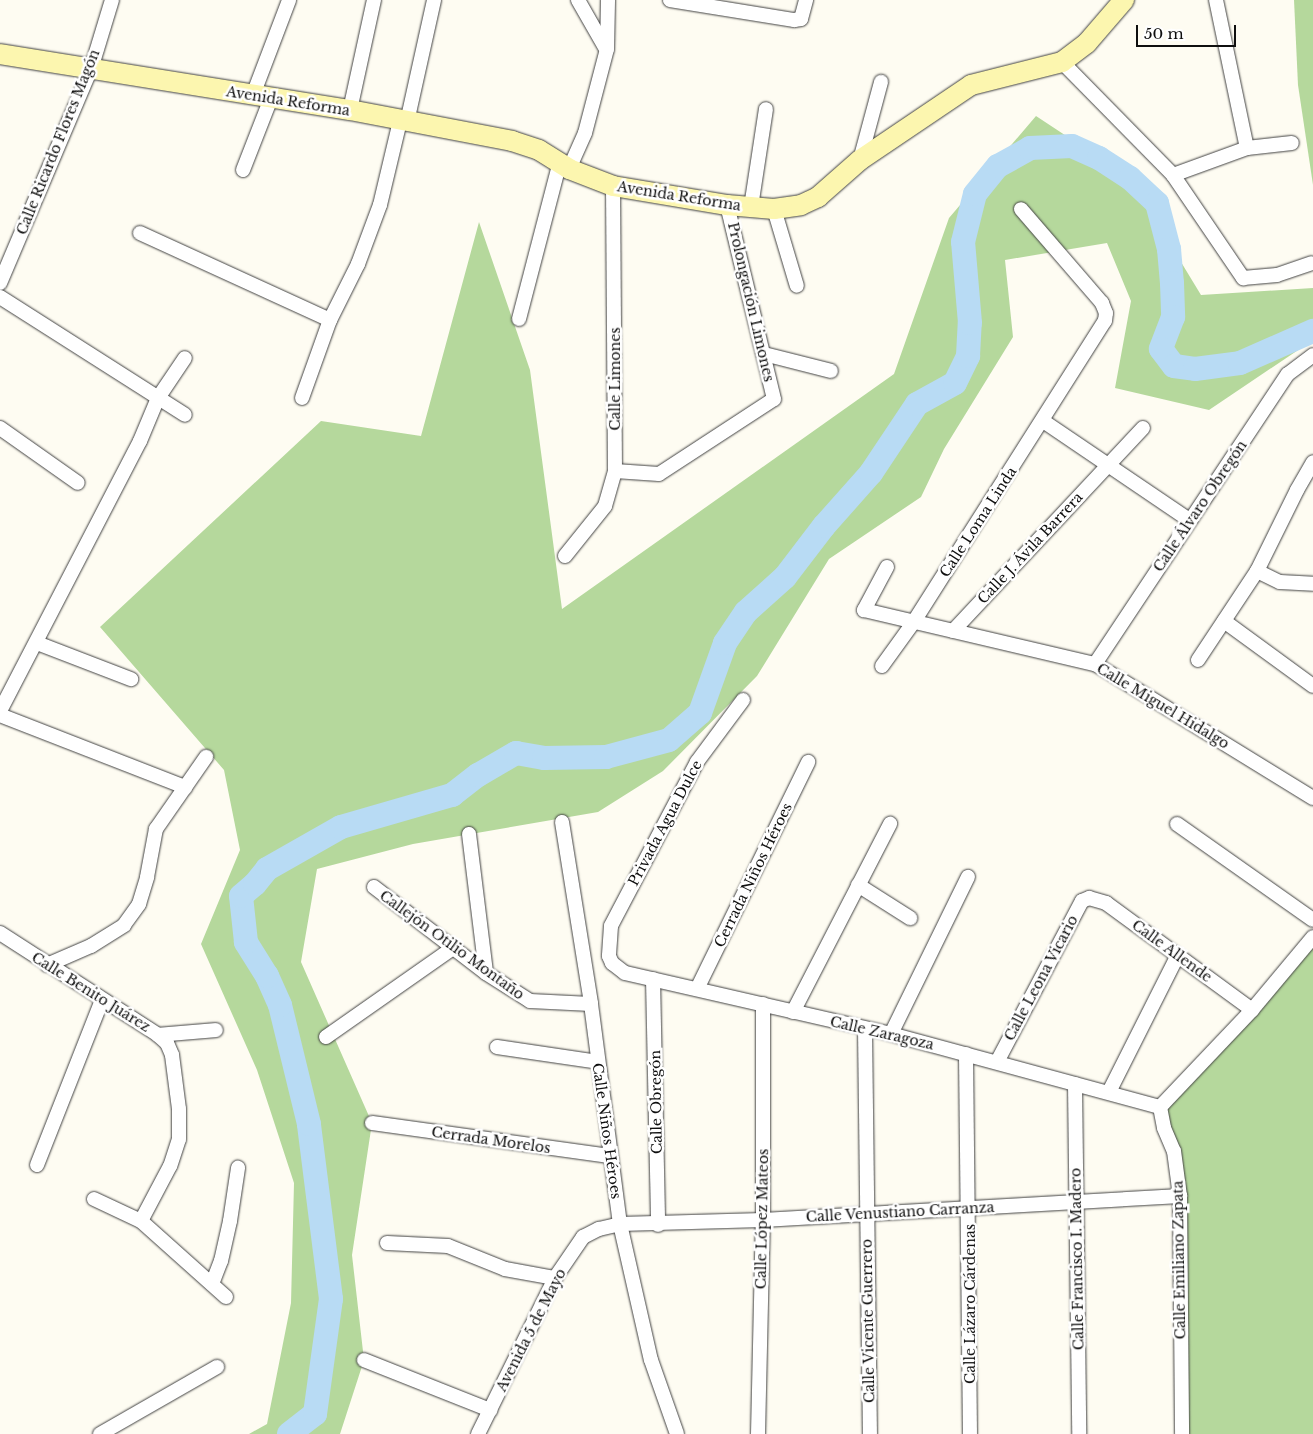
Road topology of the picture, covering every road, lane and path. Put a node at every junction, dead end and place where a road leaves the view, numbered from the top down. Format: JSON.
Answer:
{"nodes":[{"id":1,"x":112,"y":0,"type":"edge"},
{"id":2,"x":289,"y":0,"type":"edge"},
{"id":3,"x":374,"y":0,"type":"edge"},
{"id":4,"x":434,"y":0,"type":"edge"},
{"id":5,"x":578,"y":0,"type":"edge"},
{"id":6,"x":608,"y":0,"type":"edge"},
{"id":7,"x":670,"y":0,"type":"edge"},
{"id":8,"x":806,"y":0,"type":"edge"},
{"id":9,"x":1124,"y":0,"type":"edge"},
{"id":10,"x":1216,"y":0,"type":"edge"},
{"id":11,"x":607,"y":49,"type":"junction"},
{"id":12,"x":0,"y":54,"type":"edge"},
{"id":13,"x":1062,"y":62,"type":"junction"},
{"id":14,"x":91,"y":69,"type":"junction"},
{"id":15,"x":881,"y":82,"type":"dead end"},
{"id":16,"x":262,"y":96,"type":"junction"},
{"id":17,"x":766,"y":109,"type":"dead end"},
{"id":18,"x":350,"y":110,"type":"junction"},
{"id":19,"x":403,"y":121,"type":"junction"},
{"id":20,"x":1292,"y":143,"type":"dead end"},
{"id":21,"x":1247,"y":148,"type":"junction"},
{"id":22,"x":860,"y":160,"type":"junction"},
{"id":23,"x":564,"y":166,"type":"junction"},
{"id":24,"x":243,"y":170,"type":"dead end"},
{"id":25,"x":1173,"y":175,"type":"junction"},
{"id":26,"x":613,"y":186,"type":"junction"},
{"id":27,"x":727,"y":205,"type":"junction"},
{"id":28,"x":751,"y":206,"type":"junction"},
{"id":29,"x":774,"y":209,"type":"junction"},
{"id":30,"x":1021,"y":209,"type":"dead end"},
{"id":31,"x":140,"y":233,"type":"dead end"},
{"id":32,"x":1311,"y":263,"type":"dead end"},
{"id":33,"x":0,"y":283,"type":"edge"},
{"id":34,"x":797,"y":286,"type":"dead end"},
{"id":35,"x":0,"y":297,"type":"edge"},
{"id":36,"x":519,"y":319,"type":"dead end"},
{"id":37,"x":330,"y":320,"type":"junction"},
{"id":38,"x":764,"y":354,"type":"junction"},
{"id":39,"x":1313,"y":355,"type":"edge"},
{"id":40,"x":185,"y":358,"type":"dead end"},
{"id":41,"x":831,"y":371,"type":"dead end"},
{"id":42,"x":158,"y":398,"type":"junction"},
{"id":43,"x":302,"y":398,"type":"dead end"},
{"id":44,"x":185,"y":414,"type":"dead end"},
{"id":45,"x":1043,"y":421,"type":"junction"},
{"id":46,"x":0,"y":428,"type":"edge"},
{"id":47,"x":1143,"y":428,"type":"dead end"},
{"id":48,"x":1313,"y":462,"type":"edge"},
{"id":49,"x":1107,"y":465,"type":"junction"},
{"id":50,"x":615,"y":471,"type":"junction"},
{"id":51,"x":78,"y":482,"type":"dead end"},
{"id":52,"x":1189,"y":520,"type":"junction"},
{"id":53,"x":565,"y":556,"type":"dead end"},
{"id":54,"x":887,"y":567,"type":"dead end"},
{"id":55,"x":1257,"y":571,"type":"junction"},
{"id":56,"x":1313,"y":584,"type":"edge"},
{"id":57,"x":1224,"y":621,"type":"junction"},
{"id":58,"x":914,"y":623,"type":"junction"},
{"id":59,"x":953,"y":631,"type":"junction"},
{"id":60,"x":37,"y":644,"type":"junction"},
{"id":61,"x":1198,"y":660,"type":"dead end"},
{"id":62,"x":1095,"y":664,"type":"junction"},
{"id":63,"x":882,"y":666,"type":"dead end"},
{"id":64,"x":131,"y":679,"type":"dead end"},
{"id":65,"x":1313,"y":686,"type":"edge"},
{"id":66,"x":742,"y":700,"type":"dead end"},
{"id":67,"x":0,"y":713,"type":"edge"},
{"id":68,"x":206,"y":757,"type":"dead end"},
{"id":69,"x":808,"y":762,"type":"dead end"},
{"id":70,"x":185,"y":787,"type":"junction"},
{"id":71,"x":1313,"y":798,"type":"edge"},
{"id":72,"x":562,"y":822,"type":"dead end"},
{"id":73,"x":890,"y":824,"type":"dead end"},
{"id":74,"x":1177,"y":824,"type":"dead end"},
{"id":75,"x":470,"y":834,"type":"dead end"},
{"id":76,"x":968,"y":877,"type":"dead end"},
{"id":77,"x":858,"y":885,"type":"junction"},
{"id":78,"x":374,"y":887,"type":"dead end"},
{"id":79,"x":1089,"y":898,"type":"joint"},
{"id":80,"x":910,"y":918,"type":"dead end"},
{"id":81,"x":1313,"y":920,"type":"edge"},
{"id":82,"x":0,"y":933,"type":"edge"},
{"id":83,"x":1313,"y":937,"type":"edge"},
{"id":84,"x":453,"y":948,"type":"junction"},
{"id":85,"x":1178,"y":955,"type":"junction"},
{"id":86,"x":609,"y":956,"type":"joint"},
{"id":87,"x":47,"y":965,"type":"junction"},
{"id":88,"x":486,"y":973,"type":"junction"},
{"id":89,"x":653,"y":979,"type":"junction"},
{"id":90,"x":697,"y":989,"type":"junction"},
{"id":91,"x":102,"y":1000,"type":"junction"},
{"id":92,"x":591,"y":1004,"type":"junction"},
{"id":93,"x":763,"y":1004,"type":"junction"},
{"id":94,"x":1252,"y":1010,"type":"junction"},
{"id":95,"x":793,"y":1012,"type":"junction"},
{"id":96,"x":865,"y":1029,"type":"junction"},
{"id":97,"x":216,"y":1030,"type":"dead end"},
{"id":98,"x":892,"y":1034,"type":"junction"},
{"id":99,"x":158,"y":1035,"type":"junction"},
{"id":100,"x":326,"y":1036,"type":"dead end"},
{"id":101,"x":497,"y":1047,"type":"dead end"},
{"id":102,"x":966,"y":1054,"type":"junction"},
{"id":103,"x":598,"y":1062,"type":"junction"},
{"id":104,"x":997,"y":1062,"type":"junction"},
{"id":105,"x":1075,"y":1084,"type":"junction"},
{"id":106,"x":1109,"y":1092,"type":"junction"},
{"id":107,"x":1160,"y":1107,"type":"junction"},
{"id":108,"x":372,"y":1123,"type":"dead end"},
{"id":109,"x":610,"y":1156,"type":"junction"},
{"id":110,"x":37,"y":1165,"type":"dead end"},
{"id":111,"x":238,"y":1168,"type":"dead end"},
{"id":112,"x":1180,"y":1196,"type":"junction"},
{"id":113,"x":94,"y":1199,"type":"dead end"},
{"id":114,"x":1075,"y":1201,"type":"junction"},
{"id":115,"x":969,"y":1207,"type":"junction"},
{"id":116,"x":866,"y":1214,"type":"junction"},
{"id":117,"x":763,"y":1220,"type":"junction"},
{"id":118,"x":141,"y":1221,"type":"junction"},
{"id":119,"x":625,"y":1224,"type":"junction"},
{"id":120,"x":653,"y":1225,"type":"junction"},
{"id":121,"x":388,"y":1243,"type":"dead end"},
{"id":122,"x":555,"y":1278,"type":"junction"},
{"id":123,"x":212,"y":1284,"type":"junction"},
{"id":124,"x":226,"y":1297,"type":"dead end"},
{"id":125,"x":364,"y":1360,"type":"dead end"},
{"id":126,"x":217,"y":1368,"type":"dead end"},
{"id":127,"x":490,"y":1410,"type":"junction"},
{"id":128,"x":100,"y":1434,"type":"edge"},
{"id":129,"x":478,"y":1434,"type":"edge"},
{"id":130,"x":677,"y":1434,"type":"edge"},
{"id":131,"x":758,"y":1434,"type":"edge"},
{"id":132,"x":870,"y":1434,"type":"edge"},
{"id":133,"x":970,"y":1434,"type":"edge"},
{"id":134,"x":1080,"y":1434,"type":"edge"},
{"id":135,"x":1182,"y":1434,"type":"edge"}],
"edges":[{"from":1,"to":14,"type":"street","name":"Calle Ricardo Flores Magón"},
{"from":2,"to":16,"type":"street"},
{"from":3,"to":18,"type":"street"},
{"from":4,"to":19,"type":"street"},
{"from":5,"to":11,"type":"street"},
{"from":6,"to":11,"type":"street"},
{"from":7,"to":8,"type":"street"},
{"from":9,"to":13,"type":"street","name":"Avenida Reforma"},
{"from":10,"to":21,"type":"street"},
{"from":11,"to":23,"type":"street"},
{"from":12,"to":14,"type":"street","name":"Avenida Reforma"},
{"from":13,"to":22,"type":"street","name":"Avenida Reforma"},
{"from":13,"to":25,"type":"street"},
{"from":14,"to":16,"type":"street","name":"Avenida Reforma"},
{"from":14,"to":33,"type":"street","name":"Calle Ricardo Flores Magón"},
{"from":15,"to":22,"type":"street"},
{"from":16,"to":18,"type":"street","name":"Avenida Reforma"},
{"from":16,"to":24,"type":"street"},
{"from":17,"to":28,"type":"street"},
{"from":18,"to":19,"type":"street","name":"Avenida Reforma"},
{"from":19,"to":23,"type":"street","name":"Avenida Reforma"},
{"from":19,"to":37,"type":"street"},
{"from":20,"to":21,"type":"street"},
{"from":21,"to":25,"type":"street"},
{"from":22,"to":29,"type":"street","name":"Avenida Reforma"},
{"from":23,"to":26,"type":"street","name":"Avenida Reforma"},
{"from":23,"to":36,"type":"street"},
{"from":25,"to":32,"type":"street"},
{"from":26,"to":27,"type":"street","name":"Avenida Reforma"},
{"from":26,"to":50,"type":"street","name":"Calle Limones"},
{"from":27,"to":28,"type":"street","name":"Avenida Reforma"},
{"from":27,"to":38,"type":"street","name":"Prolongación Limones"},
{"from":28,"to":29,"type":"street","name":"Avenida Reforma"},
{"from":29,"to":34,"type":"street"},
{"from":30,"to":45,"type":"street","name":"Calle Loma Linda"},
{"from":31,"to":37,"type":"street"},
{"from":35,"to":42,"type":"street"},
{"from":37,"to":43,"type":"street"},
{"from":38,"to":41,"type":"street"},
{"from":38,"to":50,"type":"street","name":"Prolongación Limones"},
{"from":39,"to":52,"type":"street","name":"Calle Álvaro Obregón"},
{"from":40,"to":42,"type":"street"},
{"from":42,"to":44,"type":"street"},
{"from":42,"to":60,"type":"street"},
{"from":45,"to":49,"type":"street"},
{"from":45,"to":58,"type":"street","name":"Calle Loma Linda"},
{"from":46,"to":51,"type":"street"},
{"from":47,"to":49,"type":"street","name":"Calle J. Ávila Barrera"},
{"from":48,"to":55,"type":"street"},
{"from":49,"to":52,"type":"street"},
{"from":49,"to":59,"type":"street","name":"Calle J. Ávila Barrera"},
{"from":50,"to":53,"type":"street","name":"Calle Limones"},
{"from":52,"to":62,"type":"street","name":"Calle Álvaro Obregón"},
{"from":54,"to":58,"type":"street","name":"Calle Miguel Hidalgo"},
{"from":55,"to":56,"type":"street"},
{"from":55,"to":57,"type":"street"},
{"from":57,"to":61,"type":"street"},
{"from":57,"to":65,"type":"street"},
{"from":58,"to":59,"type":"street","name":"Calle Miguel Hidalgo"},
{"from":58,"to":63,"type":"street","name":"Calle Loma Linda"},
{"from":59,"to":62,"type":"street","name":"Calle Miguel Hidalgo"},
{"from":60,"to":64,"type":"street"},
{"from":60,"to":67,"type":"street"},
{"from":62,"to":71,"type":"street","name":"Calle Miguel Hidalgo"},
{"from":66,"to":86,"type":"street","name":"Privada Agua Dulce"},
{"from":67,"to":70,"type":"street"},
{"from":68,"to":70,"type":"street"},
{"from":69,"to":90,"type":"street","name":"Cerrada Niños Héroes"},
{"from":70,"to":87,"type":"street"},
{"from":72,"to":92,"type":"street","name":"Calle Niños Héroes"},
{"from":73,"to":77,"type":"street"},
{"from":74,"to":81,"type":"street"},
{"from":75,"to":88,"type":"street"},
{"from":76,"to":98,"type":"street"},
{"from":77,"to":80,"type":"street"},
{"from":77,"to":95,"type":"street"},
{"from":78,"to":84,"type":"street","name":"Callejón Otilio Montaño"},
{"from":79,"to":85,"type":"street","name":"Calle Allende"},
{"from":79,"to":104,"type":"street","name":"Calle Leona Vicario"},
{"from":82,"to":87,"type":"street","name":"Calle Benito Juárez"},
{"from":83,"to":94,"type":"street"},
{"from":84,"to":88,"type":"street","name":"Callejón Otilio Montaño"},
{"from":84,"to":100,"type":"street"},
{"from":85,"to":94,"type":"street","name":"Calle Allende"},
{"from":85,"to":106,"type":"street"},
{"from":86,"to":89,"type":"street","name":"Calle Zaragoza"},
{"from":87,"to":91,"type":"street","name":"Calle Benito Juárez"},
{"from":88,"to":92,"type":"street","name":"Callejón Otilio Montaño"},
{"from":89,"to":90,"type":"street","name":"Calle Zaragoza"},
{"from":89,"to":120,"type":"street","name":"Calle Obregón"},
{"from":90,"to":93,"type":"street","name":"Calle Zaragoza"},
{"from":91,"to":99,"type":"street","name":"Calle Benito Juárez"},
{"from":91,"to":110,"type":"street"},
{"from":92,"to":103,"type":"street","name":"Calle Niños Héroes"},
{"from":93,"to":95,"type":"street","name":"Calle Zaragoza"},
{"from":93,"to":117,"type":"street","name":"Calle López Mateos"},
{"from":94,"to":107,"type":"street"},
{"from":95,"to":96,"type":"street","name":"Calle Zaragoza"},
{"from":96,"to":98,"type":"street","name":"Calle Zaragoza"},
{"from":96,"to":116,"type":"street","name":"Calle Vicente Guerrero"},
{"from":97,"to":99,"type":"street","name":"Calle Benito Juárez"},
{"from":98,"to":102,"type":"street","name":"Calle Zaragoza"},
{"from":99,"to":118,"type":"street"},
{"from":101,"to":103,"type":"street"},
{"from":102,"to":104,"type":"street","name":"Calle Zaragoza"},
{"from":102,"to":115,"type":"street","name":"Calle Lázaro Cárdenas"},
{"from":103,"to":109,"type":"street","name":"Calle Niños Héroes"},
{"from":104,"to":105,"type":"street","name":"Calle Zaragoza"},
{"from":105,"to":106,"type":"street","name":"Calle Zaragoza"},
{"from":105,"to":114,"type":"street","name":"Calle Francisco I. Madero"},
{"from":106,"to":107,"type":"street","name":"Calle Zaragoza"},
{"from":107,"to":112,"type":"street","name":"Calle Emiliano Zapata"},
{"from":108,"to":109,"type":"street","name":"Cerrada Morelos"},
{"from":109,"to":119,"type":"street","name":"Calle Niños Héroes"},
{"from":111,"to":123,"type":"street"},
{"from":112,"to":114,"type":"street","name":"Calle Venustiano Carranza"},
{"from":112,"to":135,"type":"street","name":"Calle Emiliano Zapata"},
{"from":113,"to":118,"type":"street"},
{"from":114,"to":115,"type":"street","name":"Calle Venustiano Carranza"},
{"from":114,"to":134,"type":"street","name":"Calle Francisco I. Madero"},
{"from":115,"to":116,"type":"street","name":"Calle Venustiano Carranza"},
{"from":115,"to":133,"type":"street","name":"Calle Lázaro Cárdenas"},
{"from":116,"to":117,"type":"street","name":"Calle Venustiano Carranza"},
{"from":116,"to":132,"type":"street","name":"Calle Vicente Guerrero"},
{"from":117,"to":120,"type":"street","name":"Calle Venustiano Carranza"},
{"from":117,"to":131,"type":"street","name":"Calle López Mateos"},
{"from":118,"to":123,"type":"street"},
{"from":119,"to":120,"type":"street","name":"Calle Venustiano Carranza"},
{"from":119,"to":122,"type":"street","name":"Avenida 5 de Mayo"},
{"from":119,"to":130,"type":"street","name":"Calle Niños Héroes"},
{"from":121,"to":122,"type":"street"},
{"from":122,"to":127,"type":"street","name":"Avenida 5 de Mayo"},
{"from":123,"to":124,"type":"street"},
{"from":125,"to":127,"type":"street"},
{"from":126,"to":128,"type":"street"},
{"from":127,"to":129,"type":"street","name":"Avenida 5 de Mayo"}]}
